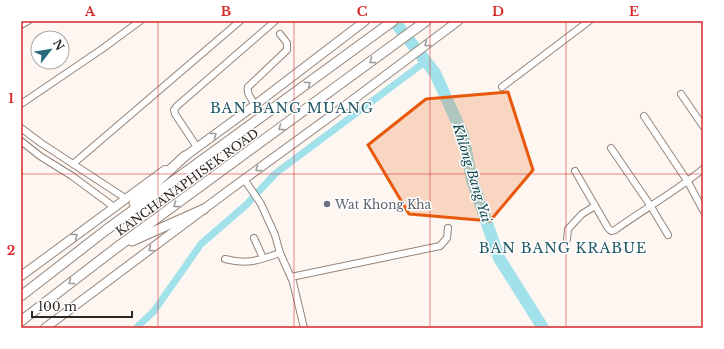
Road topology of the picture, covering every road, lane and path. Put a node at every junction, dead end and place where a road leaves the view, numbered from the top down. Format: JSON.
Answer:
{"nodes":[{"id":1,"x":28,"y":21,"type":"edge"},
{"id":2,"x":140,"y":21,"type":"edge"},
{"id":3,"x":240,"y":21,"type":"edge"},
{"id":4,"x":275,"y":21,"type":"edge"},
{"id":5,"x":365,"y":21,"type":"edge"},
{"id":6,"x":393,"y":21,"type":"edge"},
{"id":7,"x":426,"y":21,"type":"edge"},
{"id":8,"x":458,"y":21,"type":"edge"},
{"id":9,"x":589,"y":21,"type":"edge"},
{"id":10,"x":21,"y":25,"type":"edge"},
{"id":11,"x":280,"y":34,"type":"dead end"},
{"id":12,"x":502,"y":87,"type":"dead end"},
{"id":13,"x":681,"y":94,"type":"dead end"},
{"id":14,"x":21,"y":104,"type":"edge"},
{"id":15,"x":255,"y":104,"type":"junction"},
{"id":16,"x":644,"y":116,"type":"dead end"},
{"id":17,"x":703,"y":126,"type":"edge"},
{"id":18,"x":21,"y":128,"type":"edge"},
{"id":19,"x":21,"y":141,"type":"edge"},
{"id":20,"x":197,"y":147,"type":"junction"},
{"id":21,"x":611,"y":148,"type":"dead end"},
{"id":22,"x":185,"y":156,"type":"junction"},
{"id":23,"x":73,"y":164,"type":"junction"},
{"id":24,"x":703,"y":170,"type":"edge"},
{"id":25,"x":574,"y":171,"type":"dead end"},
{"id":26,"x":244,"y":179,"type":"junction"},
{"id":27,"x":688,"y":182,"type":"junction"},
{"id":28,"x":125,"y":198,"type":"junction"},
{"id":29,"x":650,"y":205,"type":"junction"},
{"id":30,"x":595,"y":206,"type":"junction"},
{"id":31,"x":114,"y":207,"type":"junction"},
{"id":32,"x":204,"y":209,"type":"junction"},
{"id":33,"x":703,"y":210,"type":"edge"},
{"id":34,"x":448,"y":228,"type":"dead end"},
{"id":35,"x":106,"y":230,"type":"junction"},
{"id":36,"x":668,"y":235,"type":"dead end"},
{"id":37,"x":254,"y":238,"type":"dead end"},
{"id":38,"x":567,"y":239,"type":"dead end"},
{"id":39,"x":116,"y":248,"type":"junction"},
{"id":40,"x":280,"y":253,"type":"junction"},
{"id":41,"x":263,"y":258,"type":"junction"},
{"id":42,"x":225,"y":259,"type":"dead end"},
{"id":43,"x":21,"y":276,"type":"edge"},
{"id":44,"x":291,"y":277,"type":"junction"},
{"id":45,"x":21,"y":296,"type":"edge"},
{"id":46,"x":21,"y":321,"type":"edge"},
{"id":47,"x":46,"y":328,"type":"edge"},
{"id":48,"x":304,"y":328,"type":"edge"}],
"edges":[{"from":1,"to":10,"type":"street"},
{"from":2,"to":14,"type":"street"},
{"from":3,"to":23,"type":"street"},
{"from":4,"to":20,"type":"street"},
{"from":5,"to":15,"type":"main road"},
{"from":35,"to":6,"type":"highway","name":"KANCHANAPHISEK ROAD","one_way":true},
{"from":7,"to":39,"type":"highway","name":"KANCHANAPHISEK ROAD","one_way":true},
{"from":8,"to":26,"type":"main road","one_way":true},
{"from":9,"to":12,"type":"street"},
{"from":11,"to":15,"type":"street"},
{"from":13,"to":17,"type":"street"},
{"from":20,"to":15,"type":"main road","one_way":true},
{"from":16,"to":27,"type":"street"},
{"from":18,"to":23,"type":"street"},
{"from":19,"to":31,"type":"street"},
{"from":20,"to":22,"type":"main road"},
{"from":21,"to":29,"type":"street"},
{"from":22,"to":28,"type":"main road"},
{"from":22,"to":35,"type":"highway"},
{"from":23,"to":28,"type":"street"},
{"from":24,"to":27,"type":"street"},
{"from":25,"to":30,"type":"street"},
{"from":26,"to":32,"type":"main road"},
{"from":26,"to":40,"type":"street"},
{"from":27,"to":29,"type":"street"},
{"from":27,"to":33,"type":"street"},
{"from":28,"to":31,"type":"main road"},
{"from":29,"to":30,"type":"street"},
{"from":29,"to":36,"type":"street"},
{"from":30,"to":38,"type":"street"},
{"from":43,"to":31,"type":"main road","one_way":true},
{"from":32,"to":39,"type":"highway"},
{"from":32,"to":47,"type":"main road","one_way":true},
{"from":34,"to":44,"type":"street"},
{"from":35,"to":45,"type":"highway","name":"KANCHANAPHISEK ROAD"},
{"from":37,"to":41,"type":"street"},
{"from":39,"to":46,"type":"highway","name":"KANCHANAPHISEK ROAD","one_way":true},
{"from":40,"to":41,"type":"street"},
{"from":40,"to":44,"type":"street"},
{"from":41,"to":42,"type":"street"},
{"from":44,"to":48,"type":"street"}]}
